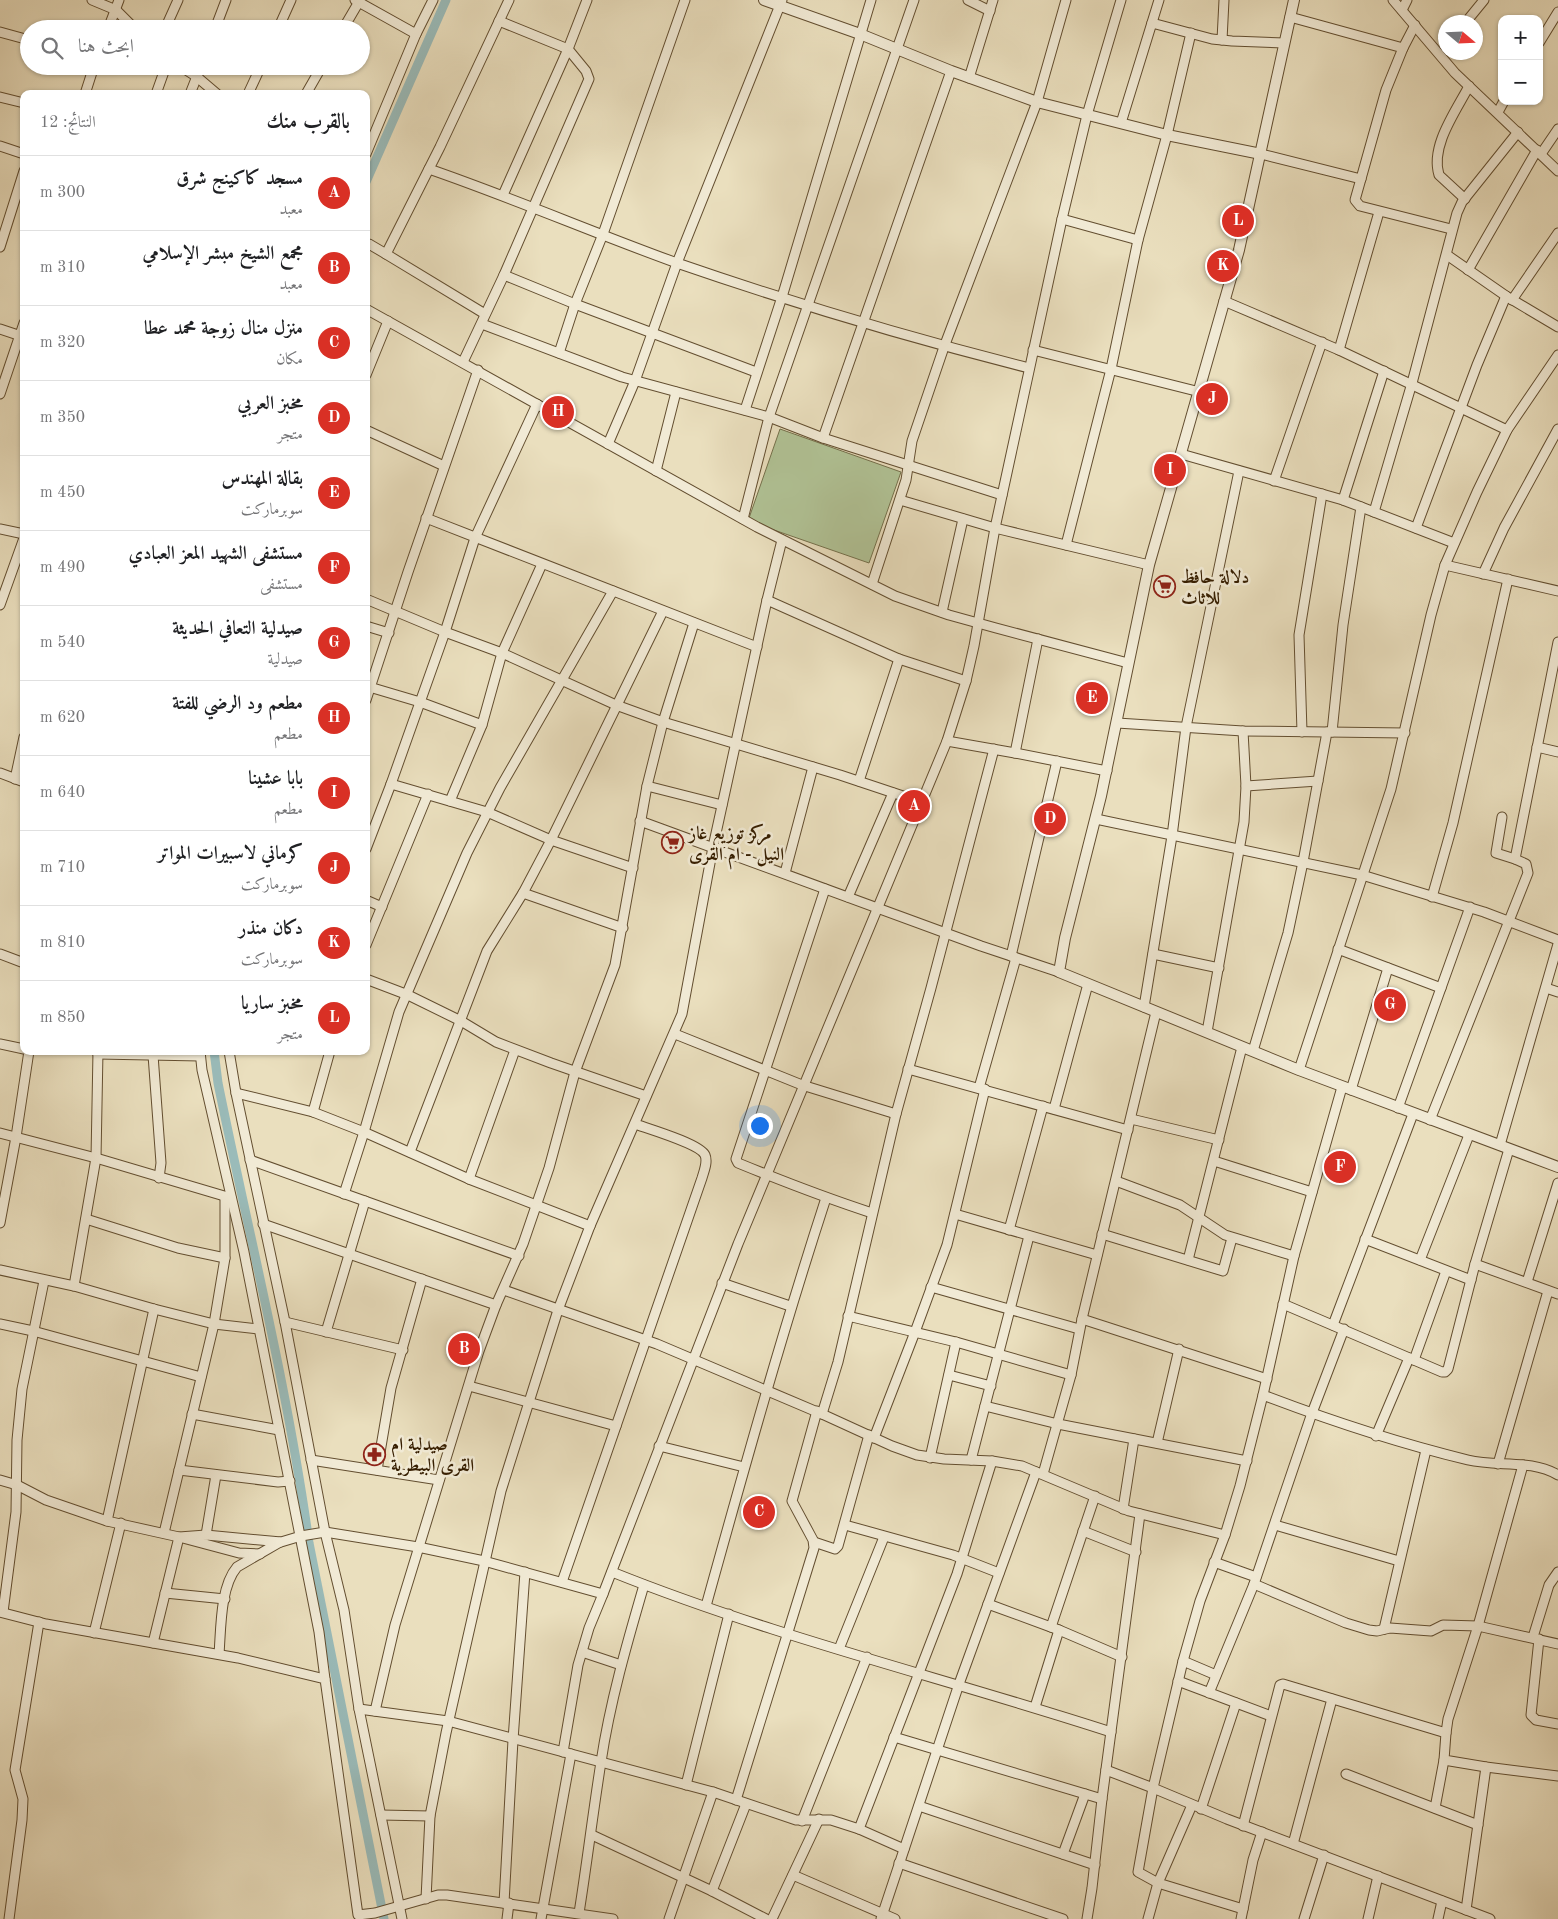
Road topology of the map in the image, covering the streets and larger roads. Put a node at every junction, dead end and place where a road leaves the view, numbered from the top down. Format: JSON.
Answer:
{"nodes":[{"id":1,"x":92,"y":0,"type":"edge"},
{"id":2,"x":119,"y":0,"type":"edge"},
{"id":3,"x":178,"y":0,"type":"edge"},
{"id":4,"x":226,"y":0,"type":"edge"},
{"id":5,"x":291,"y":0,"type":"edge"},
{"id":6,"x":433,"y":0,"type":"edge"},
{"id":7,"x":509,"y":0,"type":"edge"},
{"id":8,"x":587,"y":0,"type":"edge"},
{"id":9,"x":684,"y":0,"type":"edge"},
{"id":10,"x":764,"y":0,"type":"edge"},
{"id":11,"x":871,"y":0,"type":"edge"},
{"id":12,"x":914,"y":0,"type":"edge"},
{"id":13,"x":968,"y":0,"type":"edge"},
{"id":14,"x":993,"y":0,"type":"edge"},
{"id":15,"x":1066,"y":0,"type":"edge"},
{"id":16,"x":1121,"y":0,"type":"edge"},
{"id":17,"x":1159,"y":0,"type":"edge"},
{"id":18,"x":1224,"y":0,"type":"edge"},
{"id":19,"x":1294,"y":0,"type":"edge"},
{"id":20,"x":1393,"y":0,"type":"edge"},
{"id":21,"x":1408,"y":0,"type":"edge"},
{"id":22,"x":1484,"y":0,"type":"edge"},
{"id":23,"x":358,"y":1,"type":"edge"},
{"id":24,"x":781,"y":3,"type":"edge"},
{"id":25,"x":116,"y":10,"type":"junction"},
{"id":26,"x":1402,"y":10,"type":"junction"},
{"id":27,"x":990,"y":11,"type":"junction"},
{"id":28,"x":1558,"y":12,"type":"edge"},
{"id":29,"x":1472,"y":15,"type":"edge"},
{"id":30,"x":1290,"y":16,"type":"junction"},
{"id":31,"x":112,"y":20,"type":"edge"},
{"id":32,"x":126,"y":20,"type":"edge"},
{"id":33,"x":169,"y":20,"type":"edge"},
{"id":34,"x":218,"y":20,"type":"edge"},
{"id":35,"x":282,"y":20,"type":"edge"},
{"id":36,"x":348,"y":20,"type":"edge"},
{"id":37,"x":499,"y":21,"type":"junction"},
{"id":38,"x":1152,"y":23,"type":"junction"},
{"id":39,"x":1415,"y":25,"type":"junction"},
{"id":40,"x":0,"y":32,"type":"edge"},
{"id":41,"x":1191,"y":33,"type":"junction"},
{"id":42,"x":416,"y":34,"type":"junction"},
{"id":43,"x":860,"y":34,"type":"junction"},
{"id":44,"x":1543,"y":37,"type":"edge"},
{"id":45,"x":20,"y":38,"type":"edge"},
{"id":46,"x":1222,"y":40,"type":"junction"},
{"id":47,"x":1284,"y":43,"type":"junction"},
{"id":48,"x":1438,"y":47,"type":"edge"},
{"id":49,"x":1402,"y":48,"type":"junction"},
{"id":50,"x":568,"y":49,"type":"junction"},
{"id":51,"x":897,"y":49,"type":"junction"},
{"id":52,"x":1449,"y":60,"type":"edge"},
{"id":53,"x":952,"y":71,"type":"junction"},
{"id":54,"x":91,"y":75,"type":"edge"},
{"id":55,"x":163,"y":75,"type":"edge"},
{"id":56,"x":194,"y":75,"type":"edge"},
{"id":57,"x":257,"y":75,"type":"edge"},
{"id":58,"x":317,"y":75,"type":"edge"},
{"id":59,"x":197,"y":77,"type":"junction"},
{"id":60,"x":969,"y":78,"type":"junction"},
{"id":61,"x":1469,"y":86,"type":"junction"},
{"id":62,"x":86,"y":90,"type":"edge"},
{"id":63,"x":157,"y":90,"type":"edge"},
{"id":64,"x":192,"y":90,"type":"edge"},
{"id":65,"x":212,"y":90,"type":"edge"},
{"id":66,"x":250,"y":90,"type":"edge"},
{"id":67,"x":308,"y":90,"type":"edge"},
{"id":68,"x":0,"y":97,"type":"edge"},
{"id":69,"x":20,"y":102,"type":"edge"},
{"id":70,"x":1036,"y":102,"type":"junction"},
{"id":71,"x":1502,"y":105,"type":"edge"},
{"id":72,"x":1498,"y":112,"type":"junction"},
{"id":73,"x":1087,"y":115,"type":"junction"},
{"id":74,"x":1120,"y":123,"type":"junction"},
{"id":75,"x":1558,"y":129,"type":"edge"},
{"id":76,"x":1518,"y":132,"type":"junction"},
{"id":77,"x":1167,"y":135,"type":"junction"},
{"id":78,"x":370,"y":144,"type":"edge"},
{"id":79,"x":0,"y":146,"type":"edge"},
{"id":80,"x":1539,"y":152,"type":"junction"},
{"id":81,"x":20,"y":153,"type":"edge"},
{"id":82,"x":1261,"y":154,"type":"junction"},
{"id":83,"x":429,"y":169,"type":"junction"},
{"id":84,"x":1558,"y":171,"type":"edge"},
{"id":85,"x":1361,"y":179,"type":"junction"},
{"id":86,"x":20,"y":184,"type":"edge"},
{"id":87,"x":503,"y":195,"type":"junction"},
{"id":88,"x":1465,"y":199,"type":"junction"},
{"id":89,"x":533,"y":207,"type":"junction"},
{"id":90,"x":1380,"y":212,"type":"junction"},
{"id":91,"x":1062,"y":220,"type":"junction"},
{"id":92,"x":1451,"y":229,"type":"junction"},
{"id":93,"x":603,"y":234,"type":"junction"},
{"id":94,"x":1558,"y":234,"type":"edge"},
{"id":95,"x":1138,"y":240,"type":"junction"},
{"id":96,"x":370,"y":244,"type":"edge"},
{"id":97,"x":0,"y":246,"type":"edge"},
{"id":98,"x":386,"y":254,"type":"junction"},
{"id":99,"x":1447,"y":255,"type":"junction"},
{"id":100,"x":677,"y":263,"type":"junction"},
{"id":101,"x":1468,"y":270,"type":"junction"},
{"id":102,"x":504,"y":275,"type":"junction"},
{"id":103,"x":782,"y":297,"type":"junction"},
{"id":104,"x":1509,"y":298,"type":"junction"},
{"id":105,"x":1224,"y":300,"type":"junction"},
{"id":106,"x":575,"y":304,"type":"junction"},
{"id":107,"x":806,"y":306,"type":"junction"},
{"id":108,"x":370,"y":311,"type":"edge"},
{"id":109,"x":485,"y":314,"type":"junction"},
{"id":110,"x":388,"y":321,"type":"junction"},
{"id":111,"x":863,"y":323,"type":"junction"},
{"id":112,"x":482,"y":324,"type":"junction"},
{"id":113,"x":1558,"y":327,"type":"edge"},
{"id":114,"x":0,"y":329,"type":"edge"},
{"id":115,"x":652,"y":332,"type":"junction"},
{"id":116,"x":20,"y":335,"type":"edge"},
{"id":117,"x":20,"y":341,"type":"edge"},
{"id":118,"x":1322,"y":342,"type":"junction"},
{"id":119,"x":944,"y":347,"type":"junction"},
{"id":120,"x":1033,"y":350,"type":"junction"},
{"id":121,"x":1339,"y":350,"type":"junction"},
{"id":122,"x":558,"y":353,"type":"junction"},
{"id":123,"x":1558,"y":355,"type":"edge"},
{"id":124,"x":463,"y":362,"type":"junction"},
{"id":125,"x":370,"y":365,"type":"edge"},
{"id":126,"x":1029,"y":368,"type":"junction"},
{"id":127,"x":1111,"y":369,"type":"junction"},
{"id":128,"x":478,"y":370,"type":"junction"},
{"id":129,"x":1384,"y":371,"type":"junction"},
{"id":130,"x":756,"y":372,"type":"junction"},
{"id":131,"x":635,"y":381,"type":"junction"},
{"id":132,"x":1412,"y":383,"type":"junction"},
{"id":133,"x":676,"y":392,"type":"junction"},
{"id":134,"x":1200,"y":392,"type":"junction"},
{"id":135,"x":0,"y":394,"type":"edge"},
{"id":136,"x":537,"y":404,"type":"junction"},
{"id":137,"x":1460,"y":408,"type":"junction"},
{"id":138,"x":745,"y":410,"type":"junction"},
{"id":139,"x":769,"y":417,"type":"junction"},
{"id":140,"x":1558,"y":429,"type":"edge"},
{"id":141,"x":1507,"y":430,"type":"junction"},
{"id":142,"x":370,"y":432,"type":"edge"},
{"id":143,"x":823,"y":438,"type":"junction"},
{"id":144,"x":608,"y":444,"type":"junction"},
{"id":145,"x":1181,"y":454,"type":"junction"},
{"id":146,"x":909,"y":465,"type":"junction"},
{"id":147,"x":444,"y":466,"type":"junction"},
{"id":148,"x":1239,"y":470,"type":"junction"},
{"id":149,"x":656,"y":471,"type":"junction"},
{"id":150,"x":1274,"y":481,"type":"junction"},
{"id":151,"x":1322,"y":494,"type":"junction"},
{"id":152,"x":1002,"y":496,"type":"junction"},
{"id":153,"x":900,"y":500,"type":"junction"},
{"id":154,"x":1343,"y":500,"type":"junction"},
{"id":155,"x":1361,"y":507,"type":"junction"},
{"id":156,"x":1374,"y":512,"type":"junction"},
{"id":157,"x":426,"y":518,"type":"junction"},
{"id":158,"x":743,"y":519,"type":"junction"},
{"id":159,"x":963,"y":519,"type":"junction"},
{"id":160,"x":995,"y":528,"type":"junction"},
{"id":161,"x":1416,"y":528,"type":"junction"},
{"id":162,"x":0,"y":529,"type":"edge"},
{"id":163,"x":20,"y":535,"type":"edge"},
{"id":164,"x":475,"y":538,"type":"junction"},
{"id":165,"x":782,"y":540,"type":"junction"},
{"id":166,"x":1454,"y":542,"type":"junction"},
{"id":167,"x":1066,"y":545,"type":"junction"},
{"id":168,"x":20,"y":548,"type":"edge"},
{"id":169,"x":542,"y":564,"type":"junction"},
{"id":170,"x":1149,"y":565,"type":"junction"},
{"id":171,"x":1446,"y":565,"type":"junction"},
{"id":172,"x":1483,"y":574,"type":"junction"},
{"id":173,"x":1508,"y":580,"type":"junction"},
{"id":174,"x":872,"y":584,"type":"junction"},
{"id":175,"x":1558,"y":590,"type":"edge"},
{"id":176,"x":613,"y":591,"type":"junction"},
{"id":177,"x":767,"y":600,"type":"junction"},
{"id":178,"x":370,"y":601,"type":"edge"},
{"id":179,"x":0,"y":605,"type":"edge"},
{"id":180,"x":663,"y":611,"type":"junction"},
{"id":181,"x":396,"y":612,"type":"junction"},
{"id":182,"x":942,"y":612,"type":"junction"},
{"id":183,"x":694,"y":623,"type":"junction"},
{"id":184,"x":977,"y":623,"type":"junction"},
{"id":185,"x":370,"y":627,"type":"edge"},
{"id":186,"x":445,"y":632,"type":"junction"},
{"id":187,"x":389,"y":633,"type":"junction"},
{"id":188,"x":1038,"y":639,"type":"junction"},
{"id":189,"x":1558,"y":642,"type":"edge"},
{"id":190,"x":757,"y":647,"type":"junction"},
{"id":191,"x":502,"y":653,"type":"junction"},
{"id":192,"x":899,"y":659,"type":"junction"},
{"id":193,"x":1128,"y":663,"type":"junction"},
{"id":194,"x":563,"y":680,"type":"junction"},
{"id":195,"x":966,"y":682,"type":"junction"},
{"id":196,"x":370,"y":684,"type":"edge"},
{"id":197,"x":370,"y":687,"type":"edge"},
{"id":198,"x":420,"y":702,"type":"junction"},
{"id":199,"x":616,"y":705,"type":"junction"},
{"id":200,"x":663,"y":722,"type":"junction"},
{"id":201,"x":1116,"y":723,"type":"junction"},
{"id":202,"x":482,"y":725,"type":"junction"},
{"id":203,"x":1186,"y":728,"type":"junction"},
{"id":204,"x":1243,"y":731,"type":"junction"},
{"id":205,"x":1302,"y":732,"type":"junction"},
{"id":206,"x":1329,"y":732,"type":"junction"},
{"id":207,"x":1405,"y":733,"type":"junction"},
{"id":208,"x":947,"y":742,"type":"junction"},
{"id":209,"x":736,"y":744,"type":"junction"},
{"id":210,"x":1537,"y":747,"type":"junction"},
{"id":211,"x":994,"y":749,"type":"junction"},
{"id":212,"x":1558,"y":752,"type":"edge"},
{"id":213,"x":1015,"y":753,"type":"junction"},
{"id":214,"x":1057,"y":761,"type":"junction"},
{"id":215,"x":813,"y":767,"type":"junction"},
{"id":216,"x":1107,"y":771,"type":"junction"},
{"id":217,"x":0,"y":773,"type":"edge"},
{"id":218,"x":19,"y":780,"type":"edge"},
{"id":219,"x":859,"y":781,"type":"junction"},
{"id":220,"x":1318,"y":781,"type":"junction"},
{"id":221,"x":392,"y":784,"type":"junction"},
{"id":222,"x":647,"y":786,"type":"junction"},
{"id":223,"x":1246,"y":786,"type":"junction"},
{"id":224,"x":894,"y":793,"type":"junction"},
{"id":225,"x":428,"y":794,"type":"junction"},
{"id":226,"x":450,"y":801,"type":"junction"},
{"id":227,"x":921,"y":802,"type":"junction"},
{"id":228,"x":722,"y":805,"type":"junction"},
{"id":229,"x":487,"y":812,"type":"junction"},
{"id":230,"x":1502,"y":817,"type":"dead end"},
{"id":231,"x":1096,"y":819,"type":"junction"},
{"id":232,"x":640,"y":821,"type":"junction"},
{"id":233,"x":1172,"y":836,"type":"junction"},
{"id":234,"x":370,"y":839,"type":"edge"},
{"id":235,"x":552,"y":840,"type":"junction"},
{"id":236,"x":713,"y":847,"type":"junction"},
{"id":237,"x":1240,"y":850,"type":"junction"},
{"id":238,"x":1515,"y":860,"type":"junction"},
{"id":239,"x":1303,"y":862,"type":"junction"},
{"id":240,"x":633,"y":868,"type":"junction"},
{"id":241,"x":785,"y":873,"type":"junction"},
{"id":242,"x":1362,"y":875,"type":"junction"},
{"id":243,"x":825,"y":889,"type":"junction"},
{"id":244,"x":523,"y":893,"type":"junction"},
{"id":245,"x":848,"y":897,"type":"junction"},
{"id":246,"x":1432,"y":897,"type":"junction"},
{"id":247,"x":370,"y":902,"type":"edge"},
{"id":248,"x":382,"y":907,"type":"junction"},
{"id":249,"x":1470,"y":907,"type":"junction"},
{"id":250,"x":877,"y":908,"type":"junction"},
{"id":251,"x":1509,"y":921,"type":"junction"},
{"id":252,"x":623,"y":928,"type":"junction"},
{"id":253,"x":946,"y":933,"type":"junction"},
{"id":254,"x":370,"y":936,"type":"edge"},
{"id":255,"x":1558,"y":942,"type":"edge"},
{"id":256,"x":1338,"y":949,"type":"junction"},
{"id":257,"x":0,"y":954,"type":"edge"},
{"id":258,"x":1153,"y":954,"type":"junction"},
{"id":259,"x":1013,"y":957,"type":"junction"},
{"id":260,"x":20,"y":962,"type":"edge"},
{"id":261,"x":1219,"y":968,"type":"junction"},
{"id":262,"x":1388,"y":968,"type":"junction"},
{"id":263,"x":1060,"y":972,"type":"junction"},
{"id":264,"x":370,"y":981,"type":"edge"},
{"id":265,"x":1088,"y":984,"type":"junction"},
{"id":266,"x":1441,"y":988,"type":"junction"},
{"id":267,"x":1546,"y":988,"type":"junction"},
{"id":268,"x":1558,"y":992,"type":"edge"},
{"id":269,"x":408,"y":995,"type":"junction"},
{"id":270,"x":1144,"y":1007,"type":"junction"},
{"id":271,"x":1156,"y":1012,"type":"junction"},
{"id":272,"x":460,"y":1021,"type":"junction"},
{"id":273,"x":1207,"y":1032,"type":"junction"},
{"id":274,"x":675,"y":1034,"type":"junction"},
{"id":275,"x":0,"y":1044,"type":"edge"},
{"id":276,"x":1242,"y":1047,"type":"junction"},
{"id":277,"x":20,"y":1048,"type":"edge"},
{"id":278,"x":515,"y":1050,"type":"junction"},
{"id":279,"x":1252,"y":1052,"type":"junction"},
{"id":280,"x":28,"y":1055,"type":"edge"},
{"id":281,"x":98,"y":1055,"type":"edge"},
{"id":282,"x":153,"y":1055,"type":"edge"},
{"id":283,"x":200,"y":1055,"type":"edge"},
{"id":284,"x":230,"y":1055,"type":"edge"},
{"id":285,"x":329,"y":1055,"type":"edge"},
{"id":286,"x":908,"y":1069,"type":"junction"},
{"id":287,"x":764,"y":1070,"type":"junction"},
{"id":288,"x":1299,"y":1070,"type":"junction"},
{"id":289,"x":575,"y":1072,"type":"junction"},
{"id":290,"x":802,"y":1085,"type":"junction"},
{"id":291,"x":1347,"y":1088,"type":"junction"},
{"id":292,"x":982,"y":1089,"type":"junction"},
{"id":293,"x":236,"y":1092,"type":"junction"},
{"id":294,"x":646,"y":1096,"type":"junction"},
{"id":295,"x":1042,"y":1106,"type":"junction"},
{"id":296,"x":1398,"y":1108,"type":"junction"},
{"id":297,"x":1054,"y":1109,"type":"junction"},
{"id":298,"x":313,"y":1112,"type":"junction"},
{"id":299,"x":896,"y":1114,"type":"junction"},
{"id":300,"x":1413,"y":1114,"type":"junction"},
{"id":301,"x":1131,"y":1119,"type":"junction"},
{"id":302,"x":1430,"y":1120,"type":"junction"},
{"id":303,"x":635,"y":1124,"type":"junction"},
{"id":304,"x":1128,"y":1130,"type":"junction"},
{"id":305,"x":364,"y":1132,"type":"junction"},
{"id":306,"x":0,"y":1133,"type":"edge"},
{"id":307,"x":1469,"y":1135,"type":"junction"},
{"id":308,"x":16,"y":1137,"type":"junction"},
{"id":309,"x":1219,"y":1140,"type":"junction"},
{"id":310,"x":1504,"y":1147,"type":"junction"},
{"id":311,"x":410,"y":1152,"type":"junction"},
{"id":312,"x":96,"y":1158,"type":"junction"},
{"id":313,"x":250,"y":1160,"type":"junction"},
{"id":314,"x":1214,"y":1161,"type":"junction"},
{"id":315,"x":1558,"y":1167,"type":"edge"},
{"id":316,"x":767,"y":1175,"type":"junction"},
{"id":317,"x":159,"y":1178,"type":"junction"},
{"id":318,"x":469,"y":1179,"type":"junction"},
{"id":319,"x":1116,"y":1181,"type":"junction"},
{"id":320,"x":1558,"y":1183,"type":"edge"},
{"id":321,"x":1312,"y":1192,"type":"junction"},
{"id":322,"x":344,"y":1194,"type":"junction"},
{"id":323,"x":228,"y":1198,"type":"junction"},
{"id":324,"x":826,"y":1198,"type":"junction"},
{"id":325,"x":365,"y":1201,"type":"junction"},
{"id":326,"x":536,"y":1205,"type":"junction"},
{"id":327,"x":872,"y":1213,"type":"junction"},
{"id":328,"x":955,"y":1214,"type":"junction"},
{"id":329,"x":1198,"y":1217,"type":"junction"},
{"id":330,"x":86,"y":1219,"type":"junction"},
{"id":331,"x":0,"y":1223,"type":"edge"},
{"id":332,"x":263,"y":1224,"type":"junction"},
{"id":333,"x":590,"y":1226,"type":"junction"},
{"id":334,"x":1009,"y":1230,"type":"junction"},
{"id":335,"x":1102,"y":1234,"type":"junction"},
{"id":336,"x":1029,"y":1236,"type":"junction"},
{"id":337,"x":1232,"y":1238,"type":"junction"},
{"id":338,"x":1365,"y":1239,"type":"junction"},
{"id":339,"x":349,"y":1254,"type":"junction"},
{"id":340,"x":1097,"y":1254,"type":"junction"},
{"id":341,"x":519,"y":1256,"type":"junction"},
{"id":342,"x":1294,"y":1256,"type":"junction"},
{"id":343,"x":225,"y":1258,"type":"junction"},
{"id":344,"x":1188,"y":1260,"type":"junction"},
{"id":345,"x":1420,"y":1260,"type":"junction"},
{"id":346,"x":1475,"y":1264,"type":"junction"},
{"id":347,"x":0,"y":1270,"type":"edge"},
{"id":348,"x":1446,"y":1271,"type":"junction"},
{"id":349,"x":422,"y":1280,"type":"junction"},
{"id":350,"x":1471,"y":1280,"type":"junction"},
{"id":351,"x":44,"y":1281,"type":"junction"},
{"id":352,"x":1527,"y":1282,"type":"junction"},
{"id":353,"x":722,"y":1283,"type":"junction"},
{"id":354,"x":74,"y":1286,"type":"junction"},
{"id":355,"x":931,"y":1287,"type":"junction"},
{"id":356,"x":504,"y":1290,"type":"junction"},
{"id":357,"x":1548,"y":1290,"type":"junction"},
{"id":358,"x":1558,"y":1294,"type":"edge"},
{"id":359,"x":1283,"y":1304,"type":"junction"},
{"id":360,"x":496,"y":1305,"type":"junction"},
{"id":361,"x":790,"y":1306,"type":"junction"},
{"id":362,"x":154,"y":1309,"type":"junction"},
{"id":363,"x":558,"y":1310,"type":"junction"},
{"id":364,"x":1010,"y":1310,"type":"junction"},
{"id":365,"x":848,"y":1316,"type":"junction"},
{"id":366,"x":1082,"y":1319,"type":"junction"},
{"id":367,"x":285,"y":1322,"type":"junction"},
{"id":368,"x":0,"y":1324,"type":"edge"},
{"id":369,"x":214,"y":1324,"type":"junction"},
{"id":370,"x":1333,"y":1325,"type":"junction"},
{"id":371,"x":259,"y":1329,"type":"junction"},
{"id":372,"x":1079,"y":1329,"type":"junction"},
{"id":373,"x":1344,"y":1329,"type":"junction"},
{"id":374,"x":33,"y":1331,"type":"junction"},
{"id":375,"x":326,"y":1332,"type":"junction"},
{"id":376,"x":915,"y":1332,"type":"junction"},
{"id":377,"x":647,"y":1341,"type":"junction"},
{"id":378,"x":956,"y":1342,"type":"junction"},
{"id":379,"x":1178,"y":1349,"type":"junction"},
{"id":380,"x":403,"y":1350,"type":"junction"},
{"id":381,"x":998,"y":1354,"type":"junction"},
{"id":382,"x":1411,"y":1359,"type":"junction"},
{"id":383,"x":692,"y":1360,"type":"junction"},
{"id":384,"x":142,"y":1362,"type":"junction"},
{"id":385,"x":949,"y":1375,"type":"junction"},
{"id":386,"x":1071,"y":1375,"type":"junction"},
{"id":387,"x":201,"y":1377,"type":"junction"},
{"id":388,"x":1267,"y":1379,"type":"junction"},
{"id":389,"x":469,"y":1386,"type":"junction"},
{"id":390,"x":990,"y":1386,"type":"junction"},
{"id":391,"x":766,"y":1390,"type":"junction"},
{"id":392,"x":1263,"y":1396,"type":"junction"},
{"id":393,"x":528,"y":1403,"type":"junction"},
{"id":394,"x":985,"y":1406,"type":"junction"},
{"id":395,"x":819,"y":1413,"type":"junction"},
{"id":396,"x":192,"y":1414,"type":"junction"},
{"id":397,"x":1312,"y":1414,"type":"junction"},
{"id":398,"x":1058,"y":1424,"type":"junction"},
{"id":399,"x":616,"y":1426,"type":"junction"},
{"id":400,"x":279,"y":1430,"type":"junction"},
{"id":401,"x":1376,"y":1436,"type":"junction"},
{"id":402,"x":871,"y":1437,"type":"junction"},
{"id":403,"x":1134,"y":1439,"type":"junction"},
{"id":404,"x":1157,"y":1443,"type":"junction"},
{"id":405,"x":659,"y":1446,"type":"junction"},
{"id":406,"x":1426,"y":1450,"type":"junction"},
{"id":407,"x":930,"y":1458,"type":"junction"},
{"id":408,"x":310,"y":1460,"type":"junction"},
{"id":409,"x":971,"y":1460,"type":"junction"},
{"id":410,"x":992,"y":1461,"type":"junction"},
{"id":411,"x":1247,"y":1461,"type":"junction"},
{"id":412,"x":1498,"y":1464,"type":"junction"},
{"id":413,"x":1523,"y":1465,"type":"junction"},
{"id":414,"x":744,"y":1467,"type":"junction"},
{"id":415,"x":179,"y":1470,"type":"junction"},
{"id":416,"x":377,"y":1470,"type":"junction"},
{"id":417,"x":1040,"y":1473,"type":"junction"},
{"id":418,"x":216,"y":1475,"type":"junction"},
{"id":419,"x":1558,"y":1475,"type":"edge"},
{"id":420,"x":0,"y":1480,"type":"edge"},
{"id":421,"x":439,"y":1480,"type":"junction"},
{"id":422,"x":290,"y":1481,"type":"junction"},
{"id":423,"x":17,"y":1486,"type":"junction"},
{"id":424,"x":1096,"y":1496,"type":"junction"},
{"id":425,"x":1123,"y":1509,"type":"junction"},
{"id":426,"x":1140,"y":1514,"type":"junction"},
{"id":427,"x":108,"y":1521,"type":"junction"},
{"id":428,"x":121,"y":1523,"type":"junction"},
{"id":429,"x":1275,"y":1525,"type":"junction"},
{"id":430,"x":845,"y":1526,"type":"junction"},
{"id":431,"x":1083,"y":1531,"type":"junction"},
{"id":432,"x":164,"y":1533,"type":"junction"},
{"id":433,"x":323,"y":1533,"type":"junction"},
{"id":434,"x":206,"y":1535,"type":"junction"},
{"id":435,"x":1225,"y":1535,"type":"junction"},
{"id":436,"x":301,"y":1536,"type":"junction"},
{"id":437,"x":179,"y":1537,"type":"junction"},
{"id":438,"x":884,"y":1537,"type":"junction"},
{"id":439,"x":281,"y":1542,"type":"junction"},
{"id":440,"x":814,"y":1542,"type":"junction"},
{"id":441,"x":418,"y":1547,"type":"junction"},
{"id":442,"x":1136,"y":1552,"type":"junction"},
{"id":443,"x":260,"y":1554,"type":"junction"},
{"id":444,"x":962,"y":1558,"type":"junction"},
{"id":445,"x":484,"y":1561,"type":"junction"},
{"id":446,"x":1400,"y":1561,"type":"junction"},
{"id":447,"x":1214,"y":1562,"type":"junction"},
{"id":448,"x":525,"y":1572,"type":"junction"},
{"id":449,"x":612,"y":1572,"type":"junction"},
{"id":450,"x":1558,"y":1572,"type":"edge"},
{"id":451,"x":999,"y":1573,"type":"junction"},
{"id":452,"x":1255,"y":1581,"type":"junction"},
{"id":453,"x":562,"y":1582,"type":"junction"},
{"id":454,"x":644,"y":1585,"type":"junction"},
{"id":455,"x":165,"y":1593,"type":"junction"},
{"id":456,"x":603,"y":1594,"type":"junction"},
{"id":457,"x":225,"y":1599,"type":"junction"},
{"id":458,"x":988,"y":1604,"type":"junction"},
{"id":459,"x":706,"y":1606,"type":"junction"},
{"id":460,"x":1,"y":1612,"type":"edge"},
{"id":461,"x":729,"y":1614,"type":"junction"},
{"id":462,"x":39,"y":1622,"type":"junction"},
{"id":463,"x":1478,"y":1626,"type":"junction"},
{"id":464,"x":1055,"y":1629,"type":"junction"},
{"id":465,"x":1384,"y":1629,"type":"junction"},
{"id":466,"x":94,"y":1633,"type":"junction"},
{"id":467,"x":788,"y":1633,"type":"junction"},
{"id":468,"x":1536,"y":1638,"type":"junction"},
{"id":469,"x":152,"y":1643,"type":"junction"},
{"id":470,"x":1558,"y":1644,"type":"edge"},
{"id":471,"x":839,"y":1649,"type":"junction"},
{"id":472,"x":582,"y":1652,"type":"junction"},
{"id":473,"x":219,"y":1654,"type":"junction"},
{"id":474,"x":866,"y":1657,"type":"junction"},
{"id":475,"x":1122,"y":1657,"type":"junction"},
{"id":476,"x":1183,"y":1661,"type":"junction"},
{"id":477,"x":621,"y":1665,"type":"junction"},
{"id":478,"x":918,"y":1672,"type":"junction"},
{"id":479,"x":1216,"y":1675,"type":"junction"},
{"id":480,"x":326,"y":1679,"type":"junction"},
{"id":481,"x":1178,"y":1681,"type":"junction"},
{"id":482,"x":959,"y":1684,"type":"junction"},
{"id":483,"x":1209,"y":1693,"type":"junction"},
{"id":484,"x":1332,"y":1699,"type":"junction"},
{"id":485,"x":1236,"y":1703,"type":"junction"},
{"id":486,"x":1036,"y":1707,"type":"junction"},
{"id":487,"x":359,"y":1708,"type":"junction"},
{"id":488,"x":375,"y":1711,"type":"junction"},
{"id":489,"x":1271,"y":1716,"type":"junction"},
{"id":490,"x":448,"y":1722,"type":"junction"},
{"id":491,"x":1558,"y":1724,"type":"edge"},
{"id":492,"x":1111,"y":1732,"type":"junction"},
{"id":493,"x":1446,"y":1733,"type":"junction"},
{"id":494,"x":894,"y":1737,"type":"junction"},
{"id":495,"x":512,"y":1740,"type":"junction"},
{"id":496,"x":938,"y":1749,"type":"junction"},
{"id":497,"x":567,"y":1753,"type":"junction"},
{"id":498,"x":1444,"y":1760,"type":"junction"},
{"id":499,"x":601,"y":1762,"type":"junction"},
{"id":500,"x":1486,"y":1767,"type":"junction"},
{"id":501,"x":1106,"y":1770,"type":"junction"},
{"id":502,"x":1346,"y":1774,"type":"dead end"},
{"id":503,"x":1558,"y":1776,"type":"edge"},
{"id":504,"x":686,"y":1785,"type":"junction"},
{"id":505,"x":1152,"y":1788,"type":"junction"},
{"id":506,"x":713,"y":1792,"type":"junction"},
{"id":507,"x":1085,"y":1794,"type":"junction"},
{"id":508,"x":1102,"y":1798,"type":"junction"},
{"id":509,"x":736,"y":1800,"type":"junction"},
{"id":510,"x":746,"y":1804,"type":"junction"},
{"id":511,"x":1192,"y":1805,"type":"junction"},
{"id":512,"x":919,"y":1806,"type":"junction"},
{"id":513,"x":1435,"y":1808,"type":"junction"},
{"id":514,"x":1201,"y":1809,"type":"junction"},
{"id":515,"x":381,"y":1815,"type":"junction"},
{"id":516,"x":430,"y":1816,"type":"junction"},
{"id":517,"x":819,"y":1819,"type":"junction"},
{"id":518,"x":802,"y":1821,"type":"junction"},
{"id":519,"x":1478,"y":1825,"type":"junction"},
{"id":520,"x":1243,"y":1826,"type":"junction"},
{"id":521,"x":859,"y":1829,"type":"junction"},
{"id":522,"x":1262,"y":1832,"type":"junction"},
{"id":523,"x":592,"y":1835,"type":"junction"},
{"id":524,"x":1293,"y":1844,"type":"junction"},
{"id":525,"x":904,"y":1850,"type":"junction"},
{"id":526,"x":1063,"y":1854,"type":"junction"},
{"id":527,"x":1324,"y":1855,"type":"junction"},
{"id":528,"x":900,"y":1863,"type":"junction"},
{"id":529,"x":1095,"y":1865,"type":"junction"},
{"id":530,"x":793,"y":1875,"type":"junction"},
{"id":531,"x":1378,"y":1876,"type":"junction"},
{"id":532,"x":683,"y":1878,"type":"junction"},
{"id":533,"x":1158,"y":1883,"type":"junction"},
{"id":534,"x":712,"y":1891,"type":"junction"},
{"id":535,"x":426,"y":1899,"type":"junction"},
{"id":536,"x":1442,"y":1901,"type":"junction"},
{"id":537,"x":506,"y":1903,"type":"junction"},
{"id":538,"x":400,"y":1906,"type":"junction"},
{"id":539,"x":543,"y":1909,"type":"junction"},
{"id":540,"x":1242,"y":1909,"type":"junction"},
{"id":541,"x":1466,"y":1910,"type":"junction"},
{"id":542,"x":579,"y":1913,"type":"junction"},
{"id":543,"x":358,"y":1917,"type":"edge"},
{"id":544,"x":882,"y":1917,"type":"edge"},
{"id":545,"x":10,"y":1919,"type":"edge"},
{"id":546,"x":402,"y":1919,"type":"edge"},
{"id":547,"x":506,"y":1919,"type":"edge"},
{"id":548,"x":541,"y":1919,"type":"edge"},
{"id":549,"x":612,"y":1919,"type":"edge"},
{"id":550,"x":669,"y":1919,"type":"edge"},
{"id":551,"x":766,"y":1919,"type":"edge"},
{"id":552,"x":772,"y":1919,"type":"edge"},
{"id":553,"x":895,"y":1919,"type":"edge"},
{"id":554,"x":1063,"y":1919,"type":"edge"},
{"id":555,"x":1086,"y":1919,"type":"edge"},
{"id":556,"x":1148,"y":1919,"type":"edge"},
{"id":557,"x":1241,"y":1919,"type":"edge"},
{"id":558,"x":1304,"y":1919,"type":"edge"},
{"id":559,"x":1368,"y":1919,"type":"edge"},
{"id":560,"x":1438,"y":1919,"type":"edge"},
{"id":561,"x":1490,"y":1919,"type":"edge"}],
"edges":[{"from":1,"to":25,"type":"street"},
{"from":2,"to":25,"type":"street"},
{"from":3,"to":33,"type":"street"},
{"from":4,"to":34,"type":"street"},
{"from":5,"to":35,"type":"street"},
{"from":6,"to":42,"type":"street"},
{"from":7,"to":37,"type":"street"},
{"from":8,"to":50,"type":"street"},
{"from":9,"to":93,"type":"street"},
{"from":10,"to":24,"type":"street"},
{"from":11,"to":43,"type":"street"},
{"from":12,"to":51,"type":"street"},
{"from":13,"to":27,"type":"street"},
{"from":14,"to":27,"type":"street"},
{"from":15,"to":70,"type":"street"},
{"from":16,"to":73,"type":"street"},
{"from":17,"to":38,"type":"street"},
{"from":18,"to":46,"type":"street"},
{"from":19,"to":30,"type":"street"},
{"from":20,"to":26,"type":"street"},
{"from":21,"to":26,"type":"street"},
{"from":22,"to":29,"type":"street"},
{"from":23,"to":36,"type":"street"},
{"from":23,"to":42,"type":"street"},
{"from":24,"to":43,"type":"street"},
{"from":24,"to":100,"type":"street"},
{"from":25,"to":31,"type":"street"},
{"from":25,"to":32,"type":"street"},
{"from":26,"to":39,"type":"street"},
{"from":27,"to":60,"type":"street"},
{"from":28,"to":44,"type":"street"},
{"from":30,"to":47,"type":"street"},
{"from":30,"to":49,"type":"street"},
{"from":37,"to":50,"type":"street"},
{"from":37,"to":83,"type":"street"},
{"from":38,"to":41,"type":"street"},
{"from":38,"to":74,"type":"street"},
{"from":39,"to":48,"type":"street"},
{"from":39,"to":49,"type":"street"},
{"from":40,"to":45,"type":"street"},
{"from":41,"to":46,"type":"street"},
{"from":41,"to":77,"type":"street"},
{"from":42,"to":78,"type":"street"},
{"from":43,"to":51,"type":"street"},
{"from":43,"to":103,"type":"street"},
{"from":46,"to":47,"type":"street"},
{"from":47,"to":82,"type":"street"},
{"from":49,"to":85,"type":"street"},
{"from":50,"to":87,"type":"street"},
{"from":50,"to":89,"type":"street"},
{"from":51,"to":53,"type":"street"},
{"from":51,"to":107,"type":"street"},
{"from":52,"to":61,"type":"street"},
{"from":53,"to":60,"type":"street"},
{"from":53,"to":111,"type":"street"},
{"from":54,"to":62,"type":"street"},
{"from":55,"to":63,"type":"street"},
{"from":56,"to":59,"type":"street"},
{"from":57,"to":66,"type":"street"},
{"from":58,"to":67,"type":"street"},
{"from":59,"to":64,"type":"street"},
{"from":59,"to":65,"type":"street"},
{"from":60,"to":70,"type":"street"},
{"from":61,"to":72,"type":"street"},
{"from":61,"to":88,"type":"street"},
{"from":68,"to":69,"type":"street"},
{"from":70,"to":73,"type":"street"},
{"from":70,"to":119,"type":"street"},
{"from":71,"to":72,"type":"street"},
{"from":72,"to":76,"type":"street"},
{"from":73,"to":74,"type":"street"},
{"from":73,"to":91,"type":"street"},
{"from":74,"to":77,"type":"street"},
{"from":75,"to":80,"type":"street"},
{"from":76,"to":80,"type":"street"},
{"from":76,"to":88,"type":"street"},
{"from":77,"to":82,"type":"street"},
{"from":77,"to":95,"type":"street"},
{"from":79,"to":81,"type":"street"},
{"from":80,"to":84,"type":"street"},
{"from":80,"to":101,"type":"street"},
{"from":82,"to":85,"type":"street"},
{"from":82,"to":105,"type":"street"},
{"from":83,"to":87,"type":"street"},
{"from":83,"to":98,"type":"street"},
{"from":85,"to":90,"type":"street"},
{"from":86,"to":97,"type":"street"},
{"from":87,"to":89,"type":"street"},
{"from":88,"to":92,"type":"street"},
{"from":89,"to":93,"type":"street"},
{"from":89,"to":102,"type":"street"},
{"from":90,"to":92,"type":"street"},
{"from":90,"to":121,"type":"street"},
{"from":91,"to":95,"type":"street"},
{"from":91,"to":120,"type":"street"},
{"from":92,"to":99,"type":"street"},
{"from":93,"to":100,"type":"street"},
{"from":93,"to":106,"type":"street"},
{"from":94,"to":104,"type":"street"},
{"from":95,"to":127,"type":"street"},
{"from":96,"to":98,"type":"street"},
{"from":98,"to":109,"type":"street"},
{"from":99,"to":101,"type":"street"},
{"from":99,"to":132,"type":"street"},
{"from":100,"to":103,"type":"street"},
{"from":100,"to":115,"type":"street"},
{"from":101,"to":104,"type":"street"},
{"from":102,"to":106,"type":"street"},
{"from":102,"to":109,"type":"street"},
{"from":103,"to":107,"type":"street"},
{"from":103,"to":130,"type":"street"},
{"from":104,"to":113,"type":"street"},
{"from":104,"to":137,"type":"street"},
{"from":105,"to":118,"type":"street"},
{"from":105,"to":134,"type":"street"},
{"from":106,"to":115,"type":"street"},
{"from":106,"to":122,"type":"street"},
{"from":107,"to":111,"type":"street"},
{"from":107,"to":139,"type":"street"},
{"from":108,"to":110,"type":"street"},
{"from":109,"to":112,"type":"street"},
{"from":110,"to":124,"type":"street"},
{"from":110,"to":125,"type":"street"},
{"from":111,"to":119,"type":"street"},
{"from":111,"to":143,"type":"street"},
{"from":112,"to":122,"type":"street"},
{"from":112,"to":124,"type":"street"},
{"from":114,"to":116,"type":"street"},
{"from":115,"to":130,"type":"street"},
{"from":115,"to":131,"type":"street"},
{"from":117,"to":135,"type":"street"},
{"from":118,"to":121,"type":"street"},
{"from":118,"to":150,"type":"street"},
{"from":119,"to":126,"type":"street"},
{"from":119,"to":146,"type":"street"},
{"from":120,"to":126,"type":"street"},
{"from":120,"to":127,"type":"street"},
{"from":121,"to":129,"type":"street"},
{"from":122,"to":131,"type":"street"},
{"from":123,"to":141,"type":"street"},
{"from":124,"to":128,"type":"street"},
{"from":126,"to":152,"type":"street"},
{"from":127,"to":134,"type":"street"},
{"from":127,"to":167,"type":"street"},
{"from":128,"to":136,"type":"street"},
{"from":128,"to":147,"type":"street"},
{"from":129,"to":132,"type":"street"},
{"from":129,"to":154,"type":"street"},
{"from":130,"to":138,"type":"street"},
{"from":131,"to":133,"type":"street"},
{"from":131,"to":144,"type":"street"},
{"from":132,"to":137,"type":"street"},
{"from":132,"to":156,"type":"street"},
{"from":133,"to":138,"type":"street"},
{"from":133,"to":149,"type":"street"},
{"from":134,"to":145,"type":"street"},
{"from":136,"to":144,"type":"street"},
{"from":136,"to":164,"type":"street"},
{"from":137,"to":141,"type":"street"},
{"from":137,"to":161,"type":"street"},
{"from":138,"to":139,"type":"street"},
{"from":139,"to":143,"type":"street"},
{"from":139,"to":158,"type":"street"},
{"from":140,"to":172,"type":"street"},
{"from":141,"to":166,"type":"street"},
{"from":142,"to":147,"type":"street"},
{"from":143,"to":146,"type":"street"},
{"from":144,"to":149,"type":"street"},
{"from":145,"to":148,"type":"street"},
{"from":145,"to":170,"type":"street"},
{"from":146,"to":152,"type":"street"},
{"from":146,"to":153,"type":"street"},
{"from":147,"to":157,"type":"street"},
{"from":148,"to":150,"type":"street"},
{"from":148,"to":203,"type":"street"},
{"from":149,"to":158,"type":"street"},
{"from":150,"to":151,"type":"street"},
{"from":151,"to":154,"type":"street"},
{"from":151,"to":205,"type":"street"},
{"from":152,"to":160,"type":"street"},
{"from":153,"to":159,"type":"street"},
{"from":153,"to":174,"type":"street"},
{"from":154,"to":155,"type":"street"},
{"from":155,"to":156,"type":"street"},
{"from":155,"to":206,"type":"street"},
{"from":156,"to":161,"type":"street"},
{"from":157,"to":164,"type":"street"},
{"from":157,"to":181,"type":"street"},
{"from":158,"to":165,"type":"street"},
{"from":159,"to":160,"type":"street"},
{"from":159,"to":182,"type":"street"},
{"from":160,"to":167,"type":"street"},
{"from":160,"to":184,"type":"street"},
{"from":161,"to":166,"type":"street"},
{"from":162,"to":163,"type":"street"},
{"from":164,"to":169,"type":"street"},
{"from":164,"to":186,"type":"street"},
{"from":165,"to":174,"type":"street"},
{"from":165,"to":177,"type":"street"},
{"from":166,"to":171,"type":"street"},
{"from":167,"to":170,"type":"street"},
{"from":168,"to":179,"type":"street"},
{"from":169,"to":176,"type":"street"},
{"from":169,"to":191,"type":"street"},
{"from":170,"to":193,"type":"street"},
{"from":171,"to":172,"type":"street"},
{"from":171,"to":207,"type":"street"},
{"from":172,"to":173,"type":"street"},
{"from":173,"to":175,"type":"street"},
{"from":173,"to":246,"type":"street"},
{"from":174,"to":182,"type":"street"},
{"from":176,"to":180,"type":"street"},
{"from":176,"to":194,"type":"street"},
{"from":177,"to":190,"type":"street"},
{"from":177,"to":192,"type":"street"},
{"from":178,"to":181,"type":"street"},
{"from":180,"to":183,"type":"street"},
{"from":180,"to":199,"type":"street"},
{"from":181,"to":186,"type":"street"},
{"from":181,"to":187,"type":"street"},
{"from":182,"to":184,"type":"street"},
{"from":183,"to":190,"type":"street"},
{"from":183,"to":200,"type":"street"},
{"from":184,"to":188,"type":"street"},
{"from":184,"to":195,"type":"street"},
{"from":185,"to":187,"type":"street"},
{"from":186,"to":191,"type":"street"},
{"from":186,"to":198,"type":"street"},
{"from":187,"to":196,"type":"street"},
{"from":188,"to":193,"type":"street"},
{"from":188,"to":213,"type":"street"},
{"from":189,"to":210,"type":"street"},
{"from":190,"to":209,"type":"street"},
{"from":191,"to":194,"type":"street"},
{"from":191,"to":202,"type":"street"},
{"from":192,"to":195,"type":"street"},
{"from":192,"to":219,"type":"street"},
{"from":193,"to":201,"type":"street"},
{"from":194,"to":199,"type":"street"},
{"from":194,"to":229,"type":"street"},
{"from":195,"to":208,"type":"street"},
{"from":197,"to":198,"type":"street"},
{"from":198,"to":202,"type":"street"},
{"from":198,"to":221,"type":"street"},
{"from":199,"to":200,"type":"street"},
{"from":199,"to":235,"type":"street"},
{"from":200,"to":209,"type":"street"},
{"from":200,"to":222,"type":"street"},
{"from":201,"to":203,"type":"street"},
{"from":201,"to":216,"type":"street"},
{"from":202,"to":226,"type":"street"},
{"from":203,"to":204,"type":"street"},
{"from":203,"to":233,"type":"street"},
{"from":204,"to":205,"type":"street"},
{"from":204,"to":223,"type":"street"},
{"from":205,"to":206,"type":"street"},
{"from":206,"to":207,"type":"street"},
{"from":206,"to":220,"type":"street"},
{"from":207,"to":242,"type":"street"},
{"from":208,"to":211,"type":"street"},
{"from":208,"to":227,"type":"street"},
{"from":209,"to":215,"type":"street"},
{"from":209,"to":228,"type":"street"},
{"from":210,"to":212,"type":"street"},
{"from":210,"to":238,"type":"street"},
{"from":211,"to":213,"type":"street"},
{"from":211,"to":253,"type":"street"},
{"from":213,"to":214,"type":"street"},
{"from":214,"to":216,"type":"street"},
{"from":214,"to":259,"type":"street"},
{"from":215,"to":219,"type":"street"},
{"from":215,"to":241,"type":"street"},
{"from":216,"to":231,"type":"street"},
{"from":217,"to":218,"type":"street"},
{"from":219,"to":224,"type":"street"},
{"from":220,"to":223,"type":"street"},
{"from":220,"to":239,"type":"street"},
{"from":221,"to":225,"type":"street"},
{"from":221,"to":234,"type":"street"},
{"from":222,"to":228,"type":"street"},
{"from":222,"to":232,"type":"street"},
{"from":223,"to":237,"type":"street"},
{"from":224,"to":227,"type":"street"},
{"from":224,"to":245,"type":"street"},
{"from":225,"to":226,"type":"street"},
{"from":225,"to":248,"type":"street"},
{"from":226,"to":229,"type":"street"},
{"from":227,"to":250,"type":"street"},
{"from":228,"to":236,"type":"street"},
{"from":229,"to":235,"type":"street"},
{"from":229,"to":269,"type":"street"},
{"from":230,"to":238,"type":"street"},
{"from":231,"to":233,"type":"street"},
{"from":231,"to":263,"type":"street"},
{"from":232,"to":236,"type":"street"},
{"from":232,"to":240,"type":"street"},
{"from":233,"to":237,"type":"street"},
{"from":233,"to":258,"type":"street"},
{"from":235,"to":240,"type":"street"},
{"from":235,"to":244,"type":"street"},
{"from":236,"to":241,"type":"street"},
{"from":236,"to":274,"type":"street"},
{"from":237,"to":239,"type":"street"},
{"from":237,"to":261,"type":"street"},
{"from":238,"to":251,"type":"street"},
{"from":239,"to":242,"type":"street"},
{"from":239,"to":279,"type":"street"},
{"from":240,"to":252,"type":"street"},
{"from":241,"to":243,"type":"street"},
{"from":242,"to":246,"type":"street"},
{"from":242,"to":256,"type":"street"},
{"from":243,"to":245,"type":"street"},
{"from":243,"to":287,"type":"street"},
{"from":244,"to":252,"type":"street"},
{"from":244,"to":272,"type":"street"},
{"from":245,"to":250,"type":"street"},
{"from":246,"to":249,"type":"street"},
{"from":247,"to":248,"type":"street"},
{"from":248,"to":254,"type":"street"},
{"from":249,"to":251,"type":"street"},
{"from":249,"to":266,"type":"street"},
{"from":250,"to":253,"type":"street"},
{"from":250,"to":290,"type":"street"},
{"from":251,"to":255,"type":"street"},
{"from":251,"to":302,"type":"street"},
{"from":252,"to":289,"type":"street"},
{"from":253,"to":259,"type":"street"},
{"from":253,"to":286,"type":"street"},
{"from":255,"to":267,"type":"street"},
{"from":256,"to":262,"type":"street"},
{"from":256,"to":288,"type":"street"},
{"from":257,"to":260,"type":"street"},
{"from":258,"to":261,"type":"street"},
{"from":258,"to":270,"type":"street"},
{"from":259,"to":263,"type":"street"},
{"from":259,"to":292,"type":"street"},
{"from":261,"to":273,"type":"street"},
{"from":262,"to":266,"type":"street"},
{"from":262,"to":291,"type":"street"},
{"from":263,"to":265,"type":"street"},
{"from":264,"to":269,"type":"street"},
{"from":265,"to":270,"type":"street"},
{"from":265,"to":297,"type":"street"},
{"from":266,"to":296,"type":"street"},
{"from":267,"to":268,"type":"street"},
{"from":267,"to":310,"type":"street"},
{"from":269,"to":272,"type":"street"},
{"from":269,"to":305,"type":"street"},
{"from":270,"to":271,"type":"street"},
{"from":271,"to":273,"type":"street"},
{"from":271,"to":301,"type":"street"},
{"from":272,"to":278,"type":"street"},
{"from":272,"to":311,"type":"street"},
{"from":273,"to":276,"type":"street"},
{"from":274,"to":287,"type":"street"},
{"from":274,"to":294,"type":"street"},
{"from":275,"to":277,"type":"street"},
{"from":276,"to":279,"type":"street"},
{"from":276,"to":309,"type":"street"},
{"from":278,"to":289,"type":"street"},
{"from":278,"to":318,"type":"street"},
{"from":279,"to":288,"type":"street"},
{"from":280,"to":308,"type":"street"},
{"from":281,"to":312,"type":"street"},
{"from":282,"to":317,"type":"street"},
{"from":283,"to":323,"type":"street"},
{"from":284,"to":293,"type":"street"},
{"from":285,"to":298,"type":"street"},
{"from":286,"to":292,"type":"street"},
{"from":286,"to":299,"type":"street"},
{"from":287,"to":290,"type":"street"},
{"from":287,"to":316,"type":"street"},
{"from":288,"to":291,"type":"street"},
{"from":289,"to":294,"type":"street"},
{"from":289,"to":326,"type":"street"},
{"from":290,"to":299,"type":"street"},
{"from":290,"to":316,"type":"street"},
{"from":291,"to":296,"type":"street"},
{"from":291,"to":321,"type":"street"},
{"from":292,"to":295,"type":"street"},
{"from":292,"to":328,"type":"street"},
{"from":293,"to":298,"type":"street"},
{"from":293,"to":313,"type":"street"},
{"from":294,"to":303,"type":"street"},
{"from":295,"to":297,"type":"street"},
{"from":295,"to":334,"type":"street"},
{"from":296,"to":300,"type":"street"},
{"from":297,"to":304,"type":"street"},
{"from":298,"to":305,"type":"street"},
{"from":299,"to":327,"type":"street"},
{"from":300,"to":302,"type":"street"},
{"from":300,"to":338,"type":"street"},
{"from":301,"to":304,"type":"street"},
{"from":301,"to":309,"type":"street"},
{"from":302,"to":307,"type":"street"},
{"from":303,"to":333,"type":"street"},
{"from":303,"to":377,"type":"street"},
{"from":304,"to":319,"type":"street"},
{"from":305,"to":311,"type":"street"},
{"from":305,"to":322,"type":"street"},
{"from":306,"to":308,"type":"street"},
{"from":307,"to":310,"type":"street"},
{"from":307,"to":345,"type":"street"},
{"from":308,"to":312,"type":"street"},
{"from":308,"to":331,"type":"street"},
{"from":309,"to":314,"type":"street"},
{"from":310,"to":315,"type":"street"},
{"from":310,"to":346,"type":"street"},
{"from":311,"to":318,"type":"street"},
{"from":312,"to":317,"type":"street"},
{"from":312,"to":330,"type":"street"},
{"from":313,"to":322,"type":"street"},
{"from":313,"to":332,"type":"street"},
{"from":314,"to":321,"type":"street"},
{"from":314,"to":329,"type":"street"},
{"from":316,"to":324,"type":"street"},
{"from":316,"to":353,"type":"street"},
{"from":317,"to":323,"type":"street"},
{"from":318,"to":326,"type":"street"},
{"from":319,"to":329,"type":"street"},
{"from":319,"to":335,"type":"street"},
{"from":320,"to":352,"type":"street"},
{"from":321,"to":342,"type":"street"},
{"from":322,"to":325,"type":"street"},
{"from":323,"to":343,"type":"street"},
{"from":323,"to":371,"type":"street"},
{"from":324,"to":327,"type":"street"},
{"from":324,"to":361,"type":"street"},
{"from":325,"to":339,"type":"street"},
{"from":325,"to":341,"type":"street"},
{"from":326,"to":333,"type":"street"},
{"from":326,"to":341,"type":"street"},
{"from":327,"to":365,"type":"street"},
{"from":328,"to":334,"type":"street"},
{"from":328,"to":355,"type":"street"},
{"from":329,"to":337,"type":"street"},
{"from":329,"to":344,"type":"street"},
{"from":330,"to":343,"type":"street"},
{"from":330,"to":354,"type":"street"},
{"from":332,"to":339,"type":"street"},
{"from":332,"to":367,"type":"street"},
{"from":333,"to":363,"type":"street"},
{"from":334,"to":336,"type":"street"},
{"from":335,"to":340,"type":"street"},
{"from":335,"to":344,"type":"street"},
{"from":336,"to":340,"type":"street"},
{"from":336,"to":364,"type":"street"},
{"from":337,"to":342,"type":"street"},
{"from":337,"to":344,"type":"street"},
{"from":338,"to":345,"type":"street"},
{"from":338,"to":370,"type":"street"},
{"from":339,"to":349,"type":"street"},
{"from":339,"to":375,"type":"street"},
{"from":340,"to":366,"type":"street"},
{"from":341,"to":356,"type":"street"},
{"from":342,"to":359,"type":"street"},
{"from":343,"to":369,"type":"street"},
{"from":345,"to":348,"type":"street"},
{"from":346,"to":350,"type":"street"},
{"from":346,"to":352,"type":"street"},
{"from":347,"to":351,"type":"street"},
{"from":348,"to":350,"type":"street"},
{"from":348,"to":382,"type":"street"},
{"from":349,"to":360,"type":"street"},
{"from":349,"to":380,"type":"street"},
{"from":350,"to":382,"type":"street"},
{"from":351,"to":354,"type":"street"},
{"from":351,"to":374,"type":"street"},
{"from":352,"to":357,"type":"street"},
{"from":353,"to":361,"type":"street"},
{"from":353,"to":383,"type":"street"},
{"from":354,"to":362,"type":"street"},
{"from":355,"to":364,"type":"street"},
{"from":355,"to":376,"type":"street"},
{"from":356,"to":360,"type":"street"},
{"from":356,"to":363,"type":"street"},
{"from":357,"to":358,"type":"street"},
{"from":357,"to":412,"type":"street"},
{"from":359,"to":370,"type":"street"},
{"from":359,"to":388,"type":"street"},
{"from":360,"to":389,"type":"street"},
{"from":361,"to":391,"type":"street"},
{"from":362,"to":369,"type":"street"},
{"from":362,"to":384,"type":"street"},
{"from":363,"to":377,"type":"street"},
{"from":363,"to":393,"type":"street"},
{"from":364,"to":372,"type":"street"},
{"from":364,"to":381,"type":"street"},
{"from":365,"to":376,"type":"street"},
{"from":365,"to":395,"type":"street"},
{"from":366,"to":372,"type":"street"},
{"from":366,"to":379,"type":"street"},
{"from":367,"to":375,"type":"street"},
{"from":367,"to":408,"type":"street"},
{"from":368,"to":374,"type":"street"},
{"from":369,"to":371,"type":"street"},
{"from":369,"to":387,"type":"street"},
{"from":370,"to":373,"type":"street"},
{"from":371,"to":400,"type":"street"},
{"from":372,"to":386,"type":"street"},
{"from":373,"to":382,"type":"street"},
{"from":373,"to":397,"type":"street"},
{"from":374,"to":384,"type":"street"},
{"from":374,"to":423,"type":"street"},
{"from":375,"to":380,"type":"street"},
{"from":376,"to":378,"type":"street"},
{"from":376,"to":402,"type":"street"},
{"from":377,"to":383,"type":"street"},
{"from":377,"to":399,"type":"street"},
{"from":378,"to":381,"type":"street"},
{"from":378,"to":385,"type":"street"},
{"from":379,"to":388,"type":"street"},
{"from":379,"to":404,"type":"street"},
{"from":380,"to":416,"type":"street"},
{"from":381,"to":386,"type":"street"},
{"from":381,"to":390,"type":"street"},
{"from":382,"to":401,"type":"street"},
{"from":383,"to":391,"type":"street"},
{"from":383,"to":405,"type":"street"},
{"from":384,"to":387,"type":"street"},
{"from":384,"to":427,"type":"street"},
{"from":385,"to":390,"type":"street"},
{"from":385,"to":407,"type":"street"},
{"from":386,"to":398,"type":"street"},
{"from":387,"to":396,"type":"street"},
{"from":388,"to":392,"type":"street"},
{"from":389,"to":393,"type":"street"},
{"from":389,"to":421,"type":"street"},
{"from":390,"to":394,"type":"street"},
{"from":391,"to":395,"type":"street"},
{"from":391,"to":414,"type":"street"},
{"from":392,"to":397,"type":"street"},
{"from":392,"to":411,"type":"street"},
{"from":393,"to":399,"type":"street"},
{"from":393,"to":445,"type":"street"},
{"from":394,"to":398,"type":"street"},
{"from":394,"to":409,"type":"street"},
{"from":395,"to":402,"type":"street"},
{"from":395,"to":440,"type":"street"},
{"from":396,"to":400,"type":"street"},
{"from":396,"to":415,"type":"street"},
{"from":397,"to":401,"type":"street"},
{"from":397,"to":429,"type":"street"},
{"from":398,"to":403,"type":"street"},
{"from":398,"to":417,"type":"street"},
{"from":399,"to":453,"type":"street"},
{"from":400,"to":422,"type":"street"},
{"from":401,"to":406,"type":"street"},
{"from":402,"to":407,"type":"street"},
{"from":402,"to":430,"type":"street"},
{"from":403,"to":404,"type":"street"},
{"from":403,"to":425,"type":"street"},
{"from":404,"to":411,"type":"street"},
{"from":405,"to":414,"type":"street"},
{"from":405,"to":449,"type":"street"},
{"from":406,"to":412,"type":"street"},
{"from":406,"to":446,"type":"street"},
{"from":407,"to":409,"type":"street"},
{"from":408,"to":416,"type":"street"},
{"from":408,"to":433,"type":"street"},
{"from":409,"to":410,"type":"street"},
{"from":410,"to":417,"type":"street"},
{"from":410,"to":444,"type":"street"},
{"from":411,"to":435,"type":"street"},
{"from":412,"to":413,"type":"street"},
{"from":413,"to":419,"type":"street"},
{"from":413,"to":463,"type":"street"},
{"from":414,"to":459,"type":"street"},
{"from":415,"to":418,"type":"street"},
{"from":415,"to":432,"type":"street"},
{"from":416,"to":421,"type":"street"},
{"from":417,"to":424,"type":"street"},
{"from":417,"to":451,"type":"street"},
{"from":418,"to":422,"type":"street"},
{"from":418,"to":434,"type":"street"},
{"from":420,"to":423,"type":"street"},
{"from":421,"to":441,"type":"street"},
{"from":422,"to":436,"type":"street"},
{"from":423,"to":427,"type":"street"},
{"from":423,"to":460,"type":"street"},
{"from":424,"to":425,"type":"street"},
{"from":424,"to":431,"type":"street"},
{"from":425,"to":426,"type":"street"},
{"from":426,"to":435,"type":"street"},
{"from":426,"to":442,"type":"street"},
{"from":427,"to":428,"type":"street"},
{"from":428,"to":432,"type":"street"},
{"from":428,"to":466,"type":"street"},
{"from":429,"to":446,"type":"street"},
{"from":429,"to":452,"type":"street"},
{"from":430,"to":438,"type":"street"},
{"from":430,"to":440,"type":"street"},
{"from":431,"to":442,"type":"street"},
{"from":431,"to":464,"type":"street"},
{"from":432,"to":437,"type":"street"},
{"from":433,"to":436,"type":"street"},
{"from":433,"to":441,"type":"street"},
{"from":433,"to":487,"type":"street"},
{"from":434,"to":437,"type":"street"},
{"from":434,"to":439,"type":"street"},
{"from":435,"to":447,"type":"street"},
{"from":436,"to":439,"type":"street"},
{"from":436,"to":480,"type":"street"},
{"from":437,"to":443,"type":"street"},
{"from":437,"to":455,"type":"street"},
{"from":438,"to":444,"type":"street"},
{"from":438,"to":471,"type":"street"},
{"from":439,"to":443,"type":"street"},
{"from":440,"to":467,"type":"street"},
{"from":441,"to":445,"type":"street"},
{"from":441,"to":488,"type":"street"},
{"from":442,"to":475,"type":"street"},
{"from":443,"to":457,"type":"street"},
{"from":444,"to":451,"type":"street"},
{"from":444,"to":478,"type":"street"},
{"from":445,"to":448,"type":"street"},
{"from":445,"to":490,"type":"street"},
{"from":446,"to":465,"type":"street"},
{"from":447,"to":452,"type":"street"},
{"from":447,"to":476,"type":"street"},
{"from":448,"to":453,"type":"street"},
{"from":448,"to":495,"type":"street"},
{"from":449,"to":454,"type":"street"},
{"from":449,"to":456,"type":"street"},
{"from":450,"to":468,"type":"street"},
{"from":451,"to":458,"type":"street"},
{"from":452,"to":465,"type":"street"},
{"from":452,"to":479,"type":"street"},
{"from":453,"to":456,"type":"street"},
{"from":454,"to":459,"type":"street"},
{"from":454,"to":477,"type":"street"},
{"from":455,"to":457,"type":"street"},
{"from":455,"to":469,"type":"street"},
{"from":456,"to":472,"type":"street"},
{"from":457,"to":473,"type":"street"},
{"from":458,"to":464,"type":"street"},
{"from":458,"to":482,"type":"street"},
{"from":459,"to":461,"type":"street"},
{"from":460,"to":462,"type":"street"},
{"from":461,"to":467,"type":"street"},
{"from":461,"to":504,"type":"street"},
{"from":462,"to":466,"type":"street"},
{"from":462,"to":545,"type":"street"},
{"from":463,"to":465,"type":"street"},
{"from":463,"to":468,"type":"street"},
{"from":463,"to":493,"type":"street"},
{"from":464,"to":475,"type":"street"},
{"from":464,"to":486,"type":"street"},
{"from":466,"to":469,"type":"street"},
{"from":467,"to":471,"type":"street"},
{"from":467,"to":509,"type":"street"},
{"from":468,"to":470,"type":"street"},
{"from":468,"to":491,"type":"street"},
{"from":469,"to":473,"type":"street"},
{"from":471,"to":474,"type":"street"},
{"from":472,"to":477,"type":"street"},
{"from":472,"to":497,"type":"street"},
{"from":473,"to":480,"type":"street"},
{"from":474,"to":478,"type":"street"},
{"from":474,"to":518,"type":"street"},
{"from":475,"to":492,"type":"street"},
{"from":476,"to":479,"type":"street"},
{"from":476,"to":481,"type":"street"},
{"from":477,"to":499,"type":"street"},
{"from":478,"to":482,"type":"street"},
{"from":478,"to":494,"type":"street"},
{"from":479,"to":483,"type":"street"},
{"from":480,"to":543,"type":"street"},
{"from":481,"to":483,"type":"street"},
{"from":481,"to":505,"type":"street"},
{"from":482,"to":486,"type":"street"},
{"from":482,"to":496,"type":"street"},
{"from":483,"to":485,"type":"street"},
{"from":484,"to":489,"type":"street"},
{"from":484,"to":493,"type":"street"},
{"from":484,"to":524,"type":"street"},
{"from":485,"to":489,"type":"street"},
{"from":485,"to":514,"type":"street"},
{"from":486,"to":492,"type":"street"},
{"from":487,"to":488,"type":"street"},
{"from":487,"to":515,"type":"street"},
{"from":488,"to":490,"type":"street"},
{"from":489,"to":520,"type":"street"},
{"from":490,"to":495,"type":"street"},
{"from":490,"to":516,"type":"street"},
{"from":492,"to":501,"type":"street"},
{"from":493,"to":498,"type":"street"},
{"from":494,"to":496,"type":"street"},
{"from":494,"to":521,"type":"street"},
{"from":495,"to":497,"type":"street"},
{"from":495,"to":537,"type":"street"},
{"from":496,"to":507,"type":"street"},
{"from":496,"to":512,"type":"street"},
{"from":497,"to":499,"type":"street"},
{"from":497,"to":539,"type":"street"},
{"from":498,"to":500,"type":"street"},
{"from":498,"to":513,"type":"street"},
{"from":499,"to":504,"type":"street"},
{"from":499,"to":523,"type":"street"},
{"from":500,"to":503,"type":"street"},
{"from":500,"to":519,"type":"street"},
{"from":501,"to":505,"type":"street"},
{"from":501,"to":508,"type":"street"},
{"from":502,"to":513,"type":"street"},
{"from":504,"to":506,"type":"street"},
{"from":505,"to":511,"type":"street"},
{"from":505,"to":533,"type":"street"},
{"from":506,"to":509,"type":"street"},
{"from":506,"to":532,"type":"street"},
{"from":507,"to":508,"type":"street"},
{"from":507,"to":526,"type":"street"},
{"from":508,"to":529,"type":"street"},
{"from":509,"to":510,"type":"street"},
{"from":510,"to":518,"type":"street"},
{"from":510,"to":534,"type":"street"},
{"from":511,"to":514,"type":"street"},
{"from":511,"to":533,"type":"street"},
{"from":512,"to":525,"type":"street"},
{"from":512,"to":526,"type":"street"},
{"from":513,"to":519,"type":"street"},
{"from":514,"to":520,"type":"street"},
{"from":515,"to":516,"type":"street"},
{"from":515,"to":538,"type":"street"},
{"from":516,"to":535,"type":"street"},
{"from":517,"to":518,"type":"street"},
{"from":517,"to":521,"type":"street"},
{"from":517,"to":530,"type":"street"},
{"from":519,"to":541,"type":"street"},
{"from":520,"to":522,"type":"street"},
{"from":521,"to":525,"type":"street"},
{"from":522,"to":524,"type":"street"},
{"from":522,"to":540,"type":"street"},
{"from":523,"to":532,"type":"street"},
{"from":523,"to":542,"type":"street"},
{"from":524,"to":527,"type":"street"},
{"from":525,"to":528,"type":"street"},
{"from":526,"to":529,"type":"street"},
{"from":527,"to":531,"type":"street"},
{"from":527,"to":558,"type":"street"},
{"from":528,"to":544,"type":"street"},
{"from":528,"to":554,"type":"street"},
{"from":529,"to":555,"type":"street"},
{"from":530,"to":544,"type":"street"},
{"from":530,"to":552,"type":"street"},
{"from":531,"to":536,"type":"street"},
{"from":531,"to":559,"type":"street"},
{"from":532,"to":534,"type":"street"},
{"from":532,"to":550,"type":"street"},
{"from":533,"to":540,"type":"street"},
{"from":533,"to":556,"type":"street"},
{"from":534,"to":551,"type":"street"},
{"from":535,"to":537,"type":"street"},
{"from":535,"to":538,"type":"street"},
{"from":536,"to":541,"type":"street"},
{"from":536,"to":560,"type":"street"},
{"from":537,"to":539,"type":"street"},
{"from":537,"to":547,"type":"street"},
{"from":538,"to":543,"type":"street"},
{"from":538,"to":546,"type":"street"},
{"from":539,"to":542,"type":"street"},
{"from":539,"to":548,"type":"street"},
{"from":540,"to":557,"type":"street"},
{"from":541,"to":561,"type":"street"},
{"from":542,"to":549,"type":"street"},
{"from":544,"to":553,"type":"street"}]}
